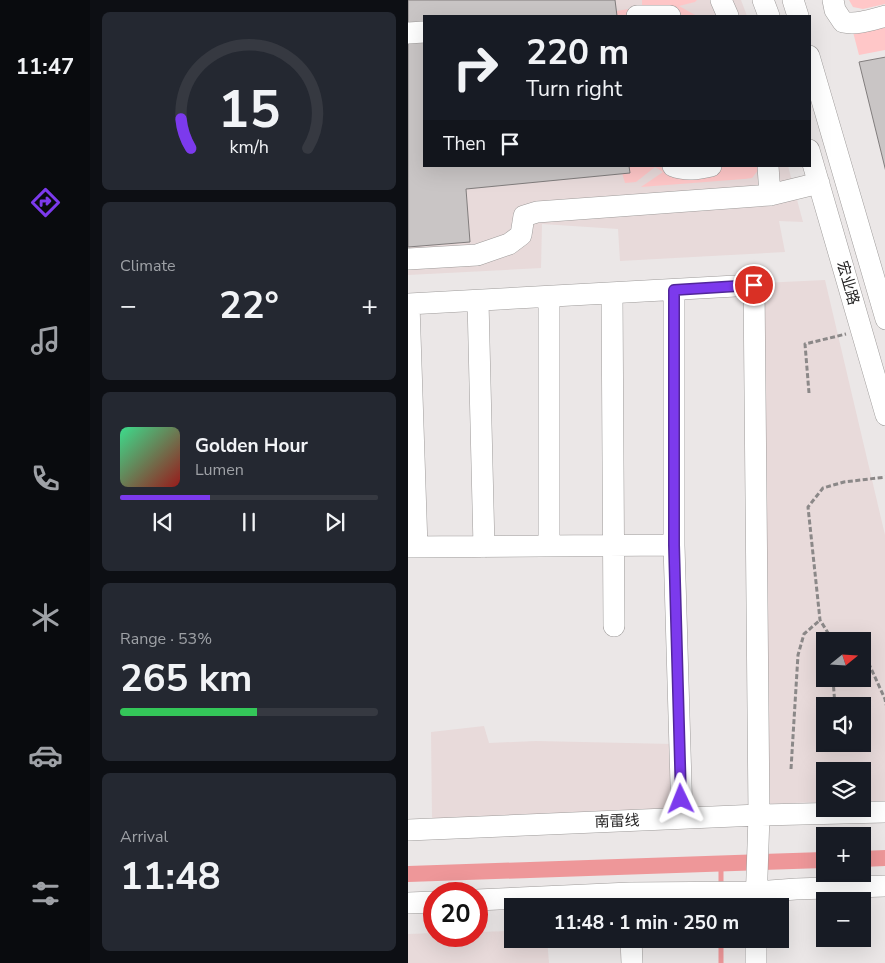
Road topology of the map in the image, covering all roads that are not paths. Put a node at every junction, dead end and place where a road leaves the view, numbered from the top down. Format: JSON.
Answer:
{"nodes":[{"id":1,"x":631,"y":0,"type":"edge"},
{"id":2,"x":721,"y":0,"type":"edge"},
{"id":3,"x":763,"y":0,"type":"edge"},
{"id":4,"x":793,"y":0,"type":"edge"},
{"id":5,"x":833,"y":0,"type":"edge"},
{"id":6,"x":633,"y":15,"type":"edge"},
{"id":7,"x":728,"y":15,"type":"edge"},
{"id":8,"x":769,"y":15,"type":"edge"},
{"id":9,"x":798,"y":15,"type":"edge"},
{"id":10,"x":886,"y":16,"type":"edge"},
{"id":11,"x":423,"y":32,"type":"edge"},
{"id":12,"x":408,"y":34,"type":"edge"},
{"id":13,"x":811,"y":63,"type":"edge"},
{"id":14,"x":811,"y":156,"type":"edge"},
{"id":15,"x":676,"y":167,"type":"edge"},
{"id":16,"x":706,"y":167,"type":"edge"},
{"id":17,"x":768,"y":167,"type":"edge"},
{"id":18,"x":819,"y":182,"type":"junction"},
{"id":19,"x":770,"y":195,"type":"junction"},
{"id":20,"x":408,"y":259,"type":"edge"},
{"id":21,"x":674,"y":290,"type":"junction"},
{"id":22,"x":612,"y":293,"type":"junction"},
{"id":23,"x":549,"y":297,"type":"junction"},
{"id":24,"x":478,"y":301,"type":"junction"},
{"id":25,"x":409,"y":304,"type":"edge"},
{"id":26,"x":886,"y":319,"type":"edge"},
{"id":27,"x":886,"y":415,"type":"edge"},
{"id":28,"x":674,"y":545,"type":"junction"},
{"id":29,"x":549,"y":546,"type":"junction"},
{"id":30,"x":613,"y":546,"type":"junction"},
{"id":31,"x":413,"y":547,"type":"edge"},
{"id":32,"x":484,"y":547,"type":"junction"},
{"id":33,"x":614,"y":626,"type":"dead end"},
{"id":34,"x":886,"y":812,"type":"edge"},
{"id":35,"x":682,"y":818,"type":"junction"},
{"id":36,"x":758,"y":823,"type":"junction"},
{"id":37,"x":408,"y":830,"type":"edge"},
{"id":38,"x":886,"y":886,"type":"edge"},
{"id":39,"x":756,"y":895,"type":"edge"},
{"id":40,"x":653,"y":898,"type":"edge"},
{"id":41,"x":488,"y":900,"type":"edge"},
{"id":42,"x":504,"y":900,"type":"edge"},
{"id":43,"x":423,"y":902,"type":"edge"},
{"id":44,"x":408,"y":903,"type":"edge"},
{"id":45,"x":631,"y":948,"type":"edge"},
{"id":46,"x":756,"y":948,"type":"edge"},
{"id":47,"x":632,"y":963,"type":"edge"},
{"id":48,"x":756,"y":963,"type":"edge"}],
"edges":[{"from":1,"to":6,"type":"street"},
{"from":2,"to":7,"type":"street"},
{"from":3,"to":8,"type":"street"},
{"from":4,"to":9,"type":"street"},
{"from":5,"to":10,"type":"street"},
{"from":11,"to":12,"type":"street"},
{"from":13,"to":26,"type":"street","name":"宏业路"},
{"from":14,"to":18,"type":"street","name":"宏业路"},
{"from":15,"to":16,"type":"street"},
{"from":17,"to":19,"type":"street"},
{"from":18,"to":19,"type":"street"},
{"from":18,"to":27,"type":"street","name":"宏业路"},
{"from":19,"to":20,"type":"street"},
{"from":21,"to":22,"type":"street"},
{"from":21,"to":28,"type":"street"},
{"from":21,"to":36,"type":"street"},
{"from":22,"to":23,"type":"street"},
{"from":22,"to":30,"type":"street"},
{"from":23,"to":24,"type":"street"},
{"from":23,"to":29,"type":"street"},
{"from":24,"to":25,"type":"street"},
{"from":24,"to":32,"type":"street"},
{"from":25,"to":31,"type":"street"},
{"from":28,"to":30,"type":"street"},
{"from":28,"to":35,"type":"street"},
{"from":29,"to":30,"type":"street"},
{"from":29,"to":32,"type":"street"},
{"from":30,"to":33,"type":"street"},
{"from":31,"to":32,"type":"street"},
{"from":34,"to":36,"type":"street","name":"南雷线"},
{"from":35,"to":36,"type":"street","name":"南雷线"},
{"from":35,"to":37,"type":"street","name":"南雷线"},
{"from":36,"to":39,"type":"street"},
{"from":38,"to":39,"type":"street"},
{"from":39,"to":40,"type":"street"},
{"from":41,"to":42,"type":"street"},
{"from":43,"to":44,"type":"street"},
{"from":45,"to":47,"type":"street"},
{"from":46,"to":48,"type":"street"}]}
